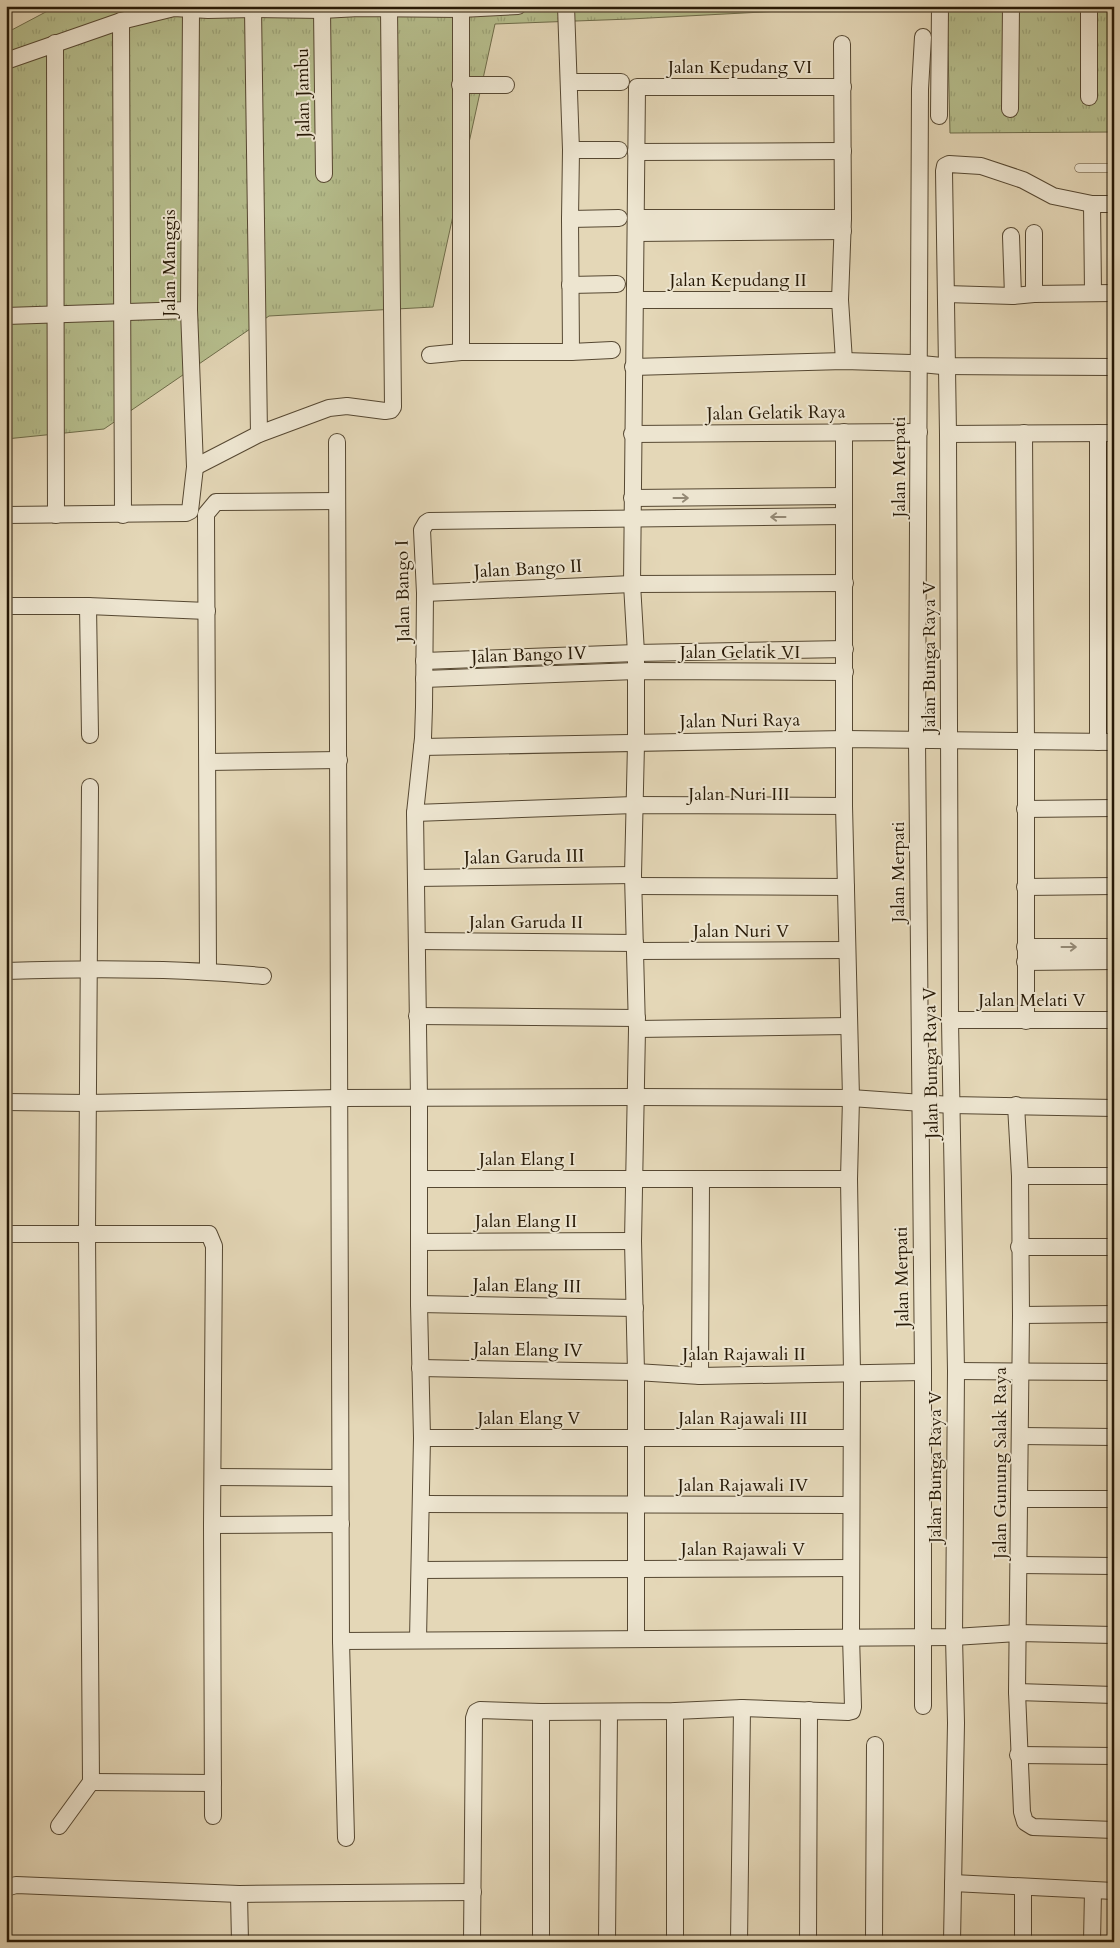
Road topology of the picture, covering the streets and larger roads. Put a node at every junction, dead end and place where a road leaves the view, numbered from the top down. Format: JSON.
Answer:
{"nodes":[{"id":1,"x":518,"y":6,"type":"edge"},
{"id":2,"x":566,"y":6,"type":"edge"},
{"id":3,"x":940,"y":6,"type":"edge"},
{"id":4,"x":1011,"y":6,"type":"edge"},
{"id":5,"x":1089,"y":6,"type":"edge"},
{"id":6,"x":253,"y":8,"type":"junction"},
{"id":7,"x":389,"y":9,"type":"junction"},
{"id":8,"x":461,"y":9,"type":"junction"},
{"id":9,"x":191,"y":10,"type":"junction"},
{"id":10,"x":322,"y":10,"type":"junction"},
{"id":11,"x":121,"y":21,"type":"junction"},
{"id":12,"x":923,"y":37,"type":"dead end"},
{"id":13,"x":55,"y":43,"type":"junction"},
{"id":14,"x":842,"y":44,"type":"dead end"},
{"id":15,"x":6,"y":61,"type":"edge"},
{"id":16,"x":569,"y":82,"type":"junction"},
{"id":17,"x":621,"y":82,"type":"dead end"},
{"id":18,"x":460,"y":85,"type":"junction"},
{"id":19,"x":506,"y":85,"type":"dead end"},
{"id":20,"x":843,"y":87,"type":"junction"},
{"id":21,"x":1089,"y":97,"type":"dead end"},
{"id":22,"x":1010,"y":109,"type":"dead end"},
{"id":23,"x":939,"y":116,"type":"dead end"},
{"id":24,"x":571,"y":150,"type":"junction"},
{"id":25,"x":619,"y":150,"type":"dead end"},
{"id":26,"x":843,"y":150,"type":"junction"},
{"id":27,"x":636,"y":152,"type":"junction"},
{"id":28,"x":324,"y":174,"type":"dead end"},
{"id":29,"x":1092,"y":204,"type":"junction"},
{"id":30,"x":1114,"y":204,"type":"edge"},
{"id":31,"x":619,"y":218,"type":"dead end"},
{"id":32,"x":570,"y":219,"type":"junction"},
{"id":33,"x":843,"y":224,"type":"junction"},
{"id":34,"x":636,"y":225,"type":"junction"},
{"id":35,"x":1034,"y":233,"type":"dead end"},
{"id":36,"x":1011,"y":236,"type":"dead end"},
{"id":37,"x":617,"y":284,"type":"dead end"},
{"id":38,"x":570,"y":285,"type":"junction"},
{"id":39,"x":1093,"y":292,"type":"junction"},
{"id":40,"x":1114,"y":293,"type":"edge"},
{"id":41,"x":946,"y":294,"type":"junction"},
{"id":42,"x":1034,"y":294,"type":"junction"},
{"id":43,"x":1014,"y":296,"type":"junction"},
{"id":44,"x":635,"y":300,"type":"junction"},
{"id":45,"x":840,"y":300,"type":"junction"},
{"id":46,"x":189,"y":310,"type":"junction"},
{"id":47,"x":122,"y":313,"type":"junction"},
{"id":48,"x":54,"y":314,"type":"junction"},
{"id":49,"x":6,"y":316,"type":"edge"},
{"id":50,"x":612,"y":350,"type":"dead end"},
{"id":51,"x":461,"y":352,"type":"junction"},
{"id":52,"x":571,"y":352,"type":"junction"},
{"id":53,"x":430,"y":355,"type":"dead end"},
{"id":54,"x":844,"y":361,"type":"junction"},
{"id":55,"x":918,"y":364,"type":"junction"},
{"id":56,"x":946,"y":366,"type":"junction"},
{"id":57,"x":633,"y":367,"type":"junction"},
{"id":58,"x":1114,"y":367,"type":"edge"},
{"id":59,"x":844,"y":432,"type":"junction"},
{"id":60,"x":919,"y":432,"type":"junction"},
{"id":61,"x":1106,"y":433,"type":"edge"},
{"id":62,"x":259,"y":434,"type":"junction"},
{"id":63,"x":632,"y":434,"type":"junction"},
{"id":64,"x":948,"y":434,"type":"junction"},
{"id":65,"x":1024,"y":434,"type":"junction"},
{"id":66,"x":337,"y":442,"type":"dead end"},
{"id":67,"x":194,"y":467,"type":"junction"},
{"id":68,"x":844,"y":496,"type":"junction"},
{"id":69,"x":632,"y":498,"type":"junction"},
{"id":70,"x":801,"y":498,"type":"junction"},
{"id":71,"x":337,"y":501,"type":"junction"},
{"id":72,"x":6,"y":515,"type":"edge"},
{"id":73,"x":56,"y":515,"type":"junction"},
{"id":74,"x":123,"y":515,"type":"junction"},
{"id":75,"x":844,"y":516,"type":"junction"},
{"id":76,"x":802,"y":517,"type":"junction"},
{"id":77,"x":633,"y":518,"type":"junction"},
{"id":78,"x":845,"y":583,"type":"junction"},
{"id":79,"x":632,"y":584,"type":"junction"},
{"id":80,"x":425,"y":593,"type":"junction"},
{"id":81,"x":6,"y":606,"type":"edge"},
{"id":82,"x":88,"y":606,"type":"junction"},
{"id":83,"x":207,"y":611,"type":"junction"},
{"id":84,"x":844,"y":649,"type":"junction"},
{"id":85,"x":636,"y":653,"type":"junction"},
{"id":86,"x":424,"y":661,"type":"junction"},
{"id":87,"x":636,"y":671,"type":"junction"},
{"id":88,"x":845,"y":672,"type":"junction"},
{"id":89,"x":424,"y":680,"type":"junction"},
{"id":90,"x":90,"y":735,"type":"dead end"},
{"id":91,"x":845,"y":739,"type":"junction"},
{"id":92,"x":949,"y":740,"type":"junction"},
{"id":93,"x":917,"y":741,"type":"junction"},
{"id":94,"x":1026,"y":742,"type":"junction"},
{"id":95,"x":1106,"y":742,"type":"edge"},
{"id":96,"x":636,"y":744,"type":"junction"},
{"id":97,"x":422,"y":747,"type":"junction"},
{"id":98,"x":339,"y":760,"type":"junction"},
{"id":99,"x":208,"y":762,"type":"junction"},
{"id":100,"x":90,"y":787,"type":"dead end"},
{"id":101,"x":1114,"y":808,"type":"edge"},
{"id":102,"x":634,"y":810,"type":"junction"},
{"id":103,"x":844,"y":810,"type":"junction"},
{"id":104,"x":415,"y":813,"type":"junction"},
{"id":105,"x":1025,"y":814,"type":"junction"},
{"id":106,"x":1114,"y":819,"type":"edge"},
{"id":107,"x":416,"y":878,"type":"junction"},
{"id":108,"x":634,"y":881,"type":"junction"},
{"id":109,"x":846,"y":886,"type":"junction"},
{"id":110,"x":1114,"y":886,"type":"edge"},
{"id":111,"x":1025,"y":887,"type":"junction"},
{"id":112,"x":417,"y":941,"type":"junction"},
{"id":113,"x":635,"y":952,"type":"junction"},
{"id":114,"x":1025,"y":954,"type":"junction"},
{"id":115,"x":1108,"y":954,"type":"edge"},
{"id":116,"x":847,"y":955,"type":"junction"},
{"id":117,"x":90,"y":968,"type":"junction"},
{"id":118,"x":6,"y":971,"type":"edge"},
{"id":119,"x":208,"y":971,"type":"junction"},
{"id":120,"x":263,"y":976,"type":"dead end"},
{"id":121,"x":417,"y":1016,"type":"junction"},
{"id":122,"x":950,"y":1020,"type":"junction"},
{"id":123,"x":1114,"y":1020,"type":"edge"},
{"id":124,"x":1026,"y":1021,"type":"junction"},
{"id":125,"x":637,"y":1023,"type":"junction"},
{"id":126,"x":849,"y":1026,"type":"junction"},
{"id":127,"x":635,"y":1097,"type":"junction"},
{"id":128,"x":339,"y":1098,"type":"junction"},
{"id":129,"x":419,"y":1098,"type":"junction"},
{"id":130,"x":851,"y":1098,"type":"junction"},
{"id":131,"x":6,"y":1102,"type":"edge"},
{"id":132,"x":87,"y":1103,"type":"junction"},
{"id":133,"x":920,"y":1103,"type":"junction"},
{"id":134,"x":951,"y":1105,"type":"junction"},
{"id":135,"x":1016,"y":1105,"type":"junction"},
{"id":136,"x":1114,"y":1108,"type":"edge"},
{"id":137,"x":1020,"y":1176,"type":"junction"},
{"id":138,"x":1114,"y":1176,"type":"edge"},
{"id":139,"x":635,"y":1179,"type":"junction"},
{"id":140,"x":849,"y":1179,"type":"junction"},
{"id":141,"x":420,"y":1180,"type":"junction"},
{"id":142,"x":701,"y":1180,"type":"junction"},
{"id":143,"x":87,"y":1233,"type":"junction"},
{"id":144,"x":6,"y":1234,"type":"edge"},
{"id":145,"x":633,"y":1241,"type":"junction"},
{"id":146,"x":419,"y":1242,"type":"junction"},
{"id":147,"x":1019,"y":1247,"type":"junction"},
{"id":148,"x":1114,"y":1247,"type":"edge"},
{"id":149,"x":419,"y":1304,"type":"junction"},
{"id":150,"x":635,"y":1308,"type":"junction"},
{"id":151,"x":1114,"y":1314,"type":"edge"},
{"id":152,"x":1021,"y":1315,"type":"junction"},
{"id":153,"x":420,"y":1368,"type":"junction"},
{"id":154,"x":1020,"y":1371,"type":"junction"},
{"id":155,"x":636,"y":1372,"type":"junction"},
{"id":156,"x":923,"y":1372,"type":"junction"},
{"id":157,"x":956,"y":1372,"type":"junction"},
{"id":158,"x":1114,"y":1372,"type":"edge"},
{"id":159,"x":852,"y":1373,"type":"junction"},
{"id":160,"x":700,"y":1376,"type":"junction"},
{"id":161,"x":1020,"y":1436,"type":"junction"},
{"id":162,"x":1114,"y":1437,"type":"edge"},
{"id":163,"x":422,"y":1438,"type":"junction"},
{"id":164,"x":635,"y":1438,"type":"junction"},
{"id":165,"x":851,"y":1438,"type":"junction"},
{"id":166,"x":213,"y":1477,"type":"junction"},
{"id":167,"x":340,"y":1478,"type":"junction"},
{"id":168,"x":1020,"y":1499,"type":"junction"},
{"id":169,"x":1114,"y":1499,"type":"edge"},
{"id":170,"x":420,"y":1504,"type":"junction"},
{"id":171,"x":635,"y":1504,"type":"junction"},
{"id":172,"x":851,"y":1505,"type":"junction"},
{"id":173,"x":341,"y":1524,"type":"junction"},
{"id":174,"x":212,"y":1525,"type":"junction"},
{"id":175,"x":1020,"y":1565,"type":"junction"},
{"id":176,"x":1114,"y":1566,"type":"edge"},
{"id":177,"x":851,"y":1568,"type":"junction"},
{"id":178,"x":420,"y":1570,"type":"junction"},
{"id":179,"x":636,"y":1570,"type":"junction"},
{"id":180,"x":1018,"y":1633,"type":"junction"},
{"id":181,"x":1114,"y":1635,"type":"edge"},
{"id":182,"x":850,"y":1636,"type":"junction"},
{"id":183,"x":923,"y":1637,"type":"junction"},
{"id":184,"x":954,"y":1637,"type":"junction"},
{"id":185,"x":636,"y":1639,"type":"junction"},
{"id":186,"x":418,"y":1640,"type":"junction"},
{"id":187,"x":341,"y":1641,"type":"junction"},
{"id":188,"x":1017,"y":1692,"type":"junction"},
{"id":189,"x":1114,"y":1694,"type":"edge"},
{"id":190,"x":923,"y":1706,"type":"dead end"},
{"id":191,"x":742,"y":1708,"type":"junction"},
{"id":192,"x":809,"y":1710,"type":"junction"},
{"id":193,"x":675,"y":1711,"type":"junction"},
{"id":194,"x":541,"y":1712,"type":"junction"},
{"id":195,"x":609,"y":1712,"type":"junction"},
{"id":196,"x":875,"y":1744,"type":"dead end"},
{"id":197,"x":1018,"y":1756,"type":"junction"},
{"id":198,"x":1114,"y":1756,"type":"edge"},
{"id":199,"x":92,"y":1782,"type":"junction"},
{"id":200,"x":213,"y":1783,"type":"junction"},
{"id":201,"x":213,"y":1816,"type":"dead end"},
{"id":202,"x":59,"y":1826,"type":"dead end"},
{"id":203,"x":1114,"y":1830,"type":"edge"},
{"id":204,"x":346,"y":1838,"type":"dead end"},
{"id":205,"x":953,"y":1883,"type":"junction"},
{"id":206,"x":1023,"y":1887,"type":"junction"},
{"id":207,"x":6,"y":1888,"type":"edge"},
{"id":208,"x":1093,"y":1891,"type":"junction"},
{"id":209,"x":1114,"y":1891,"type":"edge"},
{"id":210,"x":473,"y":1892,"type":"junction"},
{"id":211,"x":239,"y":1894,"type":"junction"},
{"id":212,"x":240,"y":1942,"type":"edge"},
{"id":213,"x":472,"y":1942,"type":"edge"},
{"id":214,"x":541,"y":1942,"type":"edge"},
{"id":215,"x":606,"y":1942,"type":"edge"},
{"id":216,"x":674,"y":1942,"type":"edge"},
{"id":217,"x":739,"y":1942,"type":"edge"},
{"id":218,"x":808,"y":1942,"type":"edge"},
{"id":219,"x":874,"y":1942,"type":"edge"},
{"id":220,"x":952,"y":1942,"type":"edge"},
{"id":221,"x":1023,"y":1942,"type":"edge"},
{"id":222,"x":1092,"y":1942,"type":"edge"}],
"edges":[{"from":1,"to":8,"type":"street"},
{"from":2,"to":16,"type":"street"},
{"from":3,"to":23,"type":"street"},
{"from":4,"to":22,"type":"street"},
{"from":5,"to":21,"type":"street"},
{"from":6,"to":9,"type":"street"},
{"from":6,"to":10,"type":"street"},
{"from":6,"to":62,"type":"street"},
{"from":7,"to":8,"type":"street"},
{"from":7,"to":10,"type":"street"},
{"from":7,"to":62,"type":"street"},
{"from":8,"to":18,"type":"street"},
{"from":9,"to":11,"type":"street"},
{"from":9,"to":46,"type":"street","name":"Jalan Manggis"},
{"from":10,"to":28,"type":"street","name":"Jalan Jambu"},
{"from":11,"to":13,"type":"street"},
{"from":11,"to":47,"type":"street"},
{"from":12,"to":55,"type":"street","name":"Jalan Merpati"},
{"from":13,"to":15,"type":"street"},
{"from":13,"to":48,"type":"street"},
{"from":14,"to":20,"type":"street"},
{"from":16,"to":17,"type":"street"},
{"from":16,"to":24,"type":"street"},
{"from":18,"to":19,"type":"street"},
{"from":18,"to":51,"type":"street"},
{"from":20,"to":26,"type":"street"},
{"from":20,"to":27,"type":"street","name":"Jalan Kepudang VI"},
{"from":24,"to":25,"type":"street"},
{"from":24,"to":32,"type":"street"},
{"from":26,"to":27,"type":"street"},
{"from":26,"to":33,"type":"street"},
{"from":27,"to":34,"type":"street"},
{"from":29,"to":30,"type":"street"},
{"from":29,"to":39,"type":"street"},
{"from":29,"to":41,"type":"street","name":"Jalan Bunga Raya V"},
{"from":31,"to":32,"type":"street"},
{"from":32,"to":38,"type":"street"},
{"from":33,"to":34,"type":"street"},
{"from":33,"to":45,"type":"street"},
{"from":34,"to":44,"type":"street"},
{"from":35,"to":42,"type":"street"},
{"from":36,"to":43,"type":"street"},
{"from":37,"to":38,"type":"street"},
{"from":38,"to":52,"type":"street"},
{"from":39,"to":40,"type":"street"},
{"from":39,"to":42,"type":"street"},
{"from":41,"to":43,"type":"street"},
{"from":41,"to":56,"type":"street","name":"Jalan Bunga Raya V"},
{"from":42,"to":43,"type":"street"},
{"from":44,"to":45,"type":"street","name":"Jalan Kepudang II"},
{"from":44,"to":57,"type":"street"},
{"from":45,"to":54,"type":"street"},
{"from":46,"to":47,"type":"street"},
{"from":46,"to":67,"type":"street","name":"Jalan Manggis"},
{"from":47,"to":48,"type":"street"},
{"from":47,"to":74,"type":"street"},
{"from":48,"to":49,"type":"street"},
{"from":48,"to":73,"type":"street"},
{"from":50,"to":52,"type":"street"},
{"from":51,"to":52,"type":"street"},
{"from":51,"to":53,"type":"street"},
{"from":54,"to":55,"type":"street"},
{"from":54,"to":57,"type":"street"},
{"from":55,"to":56,"type":"street"},
{"from":55,"to":60,"type":"street","name":"Jalan Merpati"},
{"from":56,"to":58,"type":"street"},
{"from":56,"to":64,"type":"street","name":"Jalan Bunga Raya V"},
{"from":57,"to":63,"type":"street"},
{"from":59,"to":60,"type":"street","name":"Jalan Gelatik Raya"},
{"from":59,"to":63,"type":"street","name":"Jalan Gelatik Raya"},
{"from":59,"to":68,"type":"street"},
{"from":60,"to":93,"type":"street","name":"Jalan Merpati"},
{"from":61,"to":65,"type":"street"},
{"from":61,"to":95,"type":"street"},
{"from":62,"to":67,"type":"street"},
{"from":63,"to":69,"type":"street"},
{"from":64,"to":65,"type":"street"},
{"from":64,"to":92,"type":"street","name":"Jalan Bunga Raya V"},
{"from":65,"to":94,"type":"street"},
{"from":66,"to":71,"type":"street"},
{"from":67,"to":74,"type":"street","name":"Jalan Manggis"},
{"from":68,"to":70,"type":"street"},
{"from":68,"to":75,"type":"street"},
{"from":69,"to":70,"type":"street","one_way":true},
{"from":69,"to":77,"type":"street"},
{"from":70,"to":76,"type":"street"},
{"from":71,"to":83,"type":"street"},
{"from":71,"to":98,"type":"street"},
{"from":72,"to":73,"type":"street"},
{"from":73,"to":74,"type":"street"},
{"from":75,"to":76,"type":"street"},
{"from":75,"to":78,"type":"street"},
{"from":76,"to":77,"type":"street","one_way":true},
{"from":77,"to":79,"type":"street"},
{"from":77,"to":80,"type":"street","name":"Jalan Bango I"},
{"from":78,"to":79,"type":"street","name":"Jalan Bango II"},
{"from":78,"to":84,"type":"street"},
{"from":79,"to":80,"type":"street","name":"Jalan Bango II"},
{"from":79,"to":85,"type":"street"},
{"from":80,"to":86,"type":"street","name":"Jalan Bango I"},
{"from":81,"to":82,"type":"street"},
{"from":82,"to":83,"type":"street"},
{"from":82,"to":90,"type":"street"},
{"from":83,"to":99,"type":"street"},
{"from":84,"to":85,"type":"street"},
{"from":84,"to":88,"type":"street"},
{"from":85,"to":86,"type":"street"},
{"from":85,"to":87,"type":"street"},
{"from":86,"to":89,"type":"street","name":"Jalan Bango I"},
{"from":87,"to":88,"type":"street","name":"Jalan Gelatik VI"},
{"from":87,"to":89,"type":"street","name":"Jalan Bango IV"},
{"from":87,"to":96,"type":"street"},
{"from":88,"to":91,"type":"street"},
{"from":89,"to":97,"type":"street","name":"Jalan Bango I"},
{"from":91,"to":93,"type":"street","name":"Jalan Nuri Raya"},
{"from":91,"to":96,"type":"street","name":"Jalan Nuri Raya"},
{"from":91,"to":103,"type":"street"},
{"from":92,"to":93,"type":"street","name":"Jalan Nuri Raya"},
{"from":92,"to":94,"type":"street","name":"Jalan Nuri Raya"},
{"from":92,"to":122,"type":"street","name":"Jalan Bunga Raya V"},
{"from":93,"to":133,"type":"street","name":"Jalan Merpati"},
{"from":94,"to":95,"type":"street","name":"Jalan Nuri Raya"},
{"from":94,"to":105,"type":"street"},
{"from":96,"to":97,"type":"street","name":"Jalan Nuri Raya"},
{"from":96,"to":102,"type":"street"},
{"from":97,"to":104,"type":"street","name":"Jalan Bango I"},
{"from":98,"to":99,"type":"street"},
{"from":98,"to":128,"type":"street"},
{"from":99,"to":119,"type":"street"},
{"from":100,"to":117,"type":"street"},
{"from":101,"to":105,"type":"street"},
{"from":102,"to":103,"type":"street","name":"Jalan Nuri III"},
{"from":102,"to":104,"type":"street","name":"Jalan Nuri III"},
{"from":102,"to":108,"type":"street"},
{"from":103,"to":109,"type":"street"},
{"from":104,"to":107,"type":"street","name":"Jalan Bango I"},
{"from":105,"to":106,"type":"street"},
{"from":105,"to":111,"type":"street"},
{"from":107,"to":108,"type":"street","name":"Jalan Garuda III"},
{"from":107,"to":112,"type":"street","name":"Jalan Bango I"},
{"from":108,"to":109,"type":"street","name":"Jalan Garuda III"},
{"from":108,"to":113,"type":"street"},
{"from":109,"to":116,"type":"street"},
{"from":110,"to":111,"type":"street"},
{"from":111,"to":114,"type":"street"},
{"from":112,"to":113,"type":"street","name":"Jalan Garuda II"},
{"from":112,"to":121,"type":"street","name":"Jalan Bango I"},
{"from":113,"to":116,"type":"street","name":"Jalan Garuda II"},
{"from":113,"to":125,"type":"street"},
{"from":114,"to":115,"type":"street"},
{"from":114,"to":124,"type":"street"},
{"from":116,"to":126,"type":"street"},
{"from":117,"to":118,"type":"street"},
{"from":117,"to":119,"type":"street"},
{"from":117,"to":132,"type":"street"},
{"from":119,"to":120,"type":"street"},
{"from":121,"to":125,"type":"street"},
{"from":121,"to":129,"type":"street","name":"Jalan Bango I"},
{"from":122,"to":124,"type":"street","name":"Jalan Melati V"},
{"from":122,"to":134,"type":"street","name":"Jalan Bunga Raya V"},
{"from":123,"to":124,"type":"street","name":"Jalan Melati V"},
{"from":125,"to":126,"type":"street"},
{"from":125,"to":127,"type":"street"},
{"from":126,"to":130,"type":"street"},
{"from":127,"to":129,"type":"street"},
{"from":127,"to":130,"type":"street"},
{"from":127,"to":139,"type":"street"},
{"from":128,"to":129,"type":"street"},
{"from":128,"to":132,"type":"street"},
{"from":128,"to":167,"type":"street"},
{"from":129,"to":141,"type":"street","name":"Jalan Bango I"},
{"from":130,"to":133,"type":"street"},
{"from":130,"to":140,"type":"street"},
{"from":131,"to":132,"type":"street"},
{"from":132,"to":143,"type":"street"},
{"from":133,"to":134,"type":"street"},
{"from":133,"to":156,"type":"street","name":"Jalan Merpati"},
{"from":134,"to":135,"type":"street"},
{"from":134,"to":157,"type":"street","name":"Jalan Bunga Raya V"},
{"from":135,"to":136,"type":"street"},
{"from":135,"to":137,"type":"street","name":"Jalan Gunung Salak Raya"},
{"from":137,"to":138,"type":"street"},
{"from":137,"to":147,"type":"street","name":"Jalan Gunung Salak Raya"},
{"from":139,"to":141,"type":"street","name":"Jalan Elang I"},
{"from":139,"to":142,"type":"street","name":"Jalan Elang I"},
{"from":139,"to":145,"type":"street"},
{"from":140,"to":142,"type":"street","name":"Jalan Elang I"},
{"from":140,"to":159,"type":"street"},
{"from":141,"to":146,"type":"street","name":"Jalan Bango I"},
{"from":142,"to":160,"type":"street"},
{"from":143,"to":144,"type":"street"},
{"from":143,"to":166,"type":"street"},
{"from":143,"to":199,"type":"street"},
{"from":145,"to":146,"type":"street","name":"Jalan Elang II"},
{"from":145,"to":150,"type":"street"},
{"from":146,"to":149,"type":"street","name":"Jalan Bango I"},
{"from":147,"to":148,"type":"street"},
{"from":147,"to":152,"type":"street","name":"Jalan Gunung Salak Raya"},
{"from":149,"to":150,"type":"street","name":"Jalan Elang III"},
{"from":149,"to":153,"type":"street","name":"Jalan Bango I"},
{"from":150,"to":155,"type":"street"},
{"from":151,"to":152,"type":"street"},
{"from":152,"to":154,"type":"street","name":"Jalan Gunung Salak Raya"},
{"from":153,"to":155,"type":"street","name":"Jalan Elang IV"},
{"from":153,"to":163,"type":"street","name":"Jalan Bango I"},
{"from":154,"to":157,"type":"street"},
{"from":154,"to":158,"type":"street"},
{"from":154,"to":161,"type":"street","name":"Jalan Gunung Salak Raya"},
{"from":155,"to":160,"type":"street","name":"Jalan Rajawali II"},
{"from":155,"to":164,"type":"street"},
{"from":156,"to":159,"type":"street","name":"Jalan Rajawali II"},
{"from":156,"to":183,"type":"street","name":"Jalan Merpati"},
{"from":157,"to":184,"type":"street","name":"Jalan Bunga Raya V"},
{"from":159,"to":160,"type":"street","name":"Jalan Rajawali II"},
{"from":159,"to":165,"type":"street"},
{"from":161,"to":162,"type":"street"},
{"from":161,"to":168,"type":"street","name":"Jalan Gunung Salak Raya"},
{"from":163,"to":164,"type":"street","name":"Jalan Elang V"},
{"from":163,"to":170,"type":"street","name":"Jalan Bango I"},
{"from":164,"to":165,"type":"street","name":"Jalan Rajawali III"},
{"from":164,"to":171,"type":"street"},
{"from":165,"to":172,"type":"street"},
{"from":166,"to":167,"type":"street"},
{"from":166,"to":174,"type":"street"},
{"from":167,"to":173,"type":"street"},
{"from":168,"to":169,"type":"street"},
{"from":168,"to":175,"type":"street","name":"Jalan Gunung Salak Raya"},
{"from":170,"to":171,"type":"street","name":"Jalan Rajawali IV"},
{"from":170,"to":178,"type":"street","name":"Jalan Bango I"},
{"from":171,"to":172,"type":"street","name":"Jalan Rajawali IV"},
{"from":171,"to":179,"type":"street"},
{"from":172,"to":177,"type":"street"},
{"from":173,"to":174,"type":"street"},
{"from":173,"to":187,"type":"street"},
{"from":174,"to":200,"type":"street"},
{"from":175,"to":176,"type":"street"},
{"from":175,"to":180,"type":"street","name":"Jalan Gunung Salak Raya"},
{"from":177,"to":179,"type":"street","name":"Jalan Rajawali V"},
{"from":177,"to":182,"type":"street"},
{"from":178,"to":179,"type":"street","name":"Jalan Rajawali V"},
{"from":178,"to":186,"type":"street","name":"Jalan Bango I"},
{"from":179,"to":185,"type":"street"},
{"from":180,"to":181,"type":"street"},
{"from":180,"to":184,"type":"street"},
{"from":180,"to":188,"type":"street","name":"Jalan Gunung Salak Raya"},
{"from":182,"to":183,"type":"street"},
{"from":182,"to":185,"type":"street"},
{"from":182,"to":192,"type":"street"},
{"from":183,"to":184,"type":"street"},
{"from":183,"to":190,"type":"street","name":"Jalan Merpati"},
{"from":184,"to":205,"type":"street","name":"Jalan Bunga Raya V"},
{"from":185,"to":186,"type":"street"},
{"from":186,"to":187,"type":"street"},
{"from":187,"to":204,"type":"street"},
{"from":188,"to":189,"type":"street"},
{"from":188,"to":197,"type":"street","name":"Jalan Gunung Salak Raya"},
{"from":191,"to":192,"type":"street"},
{"from":191,"to":193,"type":"street"},
{"from":191,"to":217,"type":"street"},
{"from":192,"to":218,"type":"street"},
{"from":193,"to":195,"type":"street"},
{"from":193,"to":216,"type":"street"},
{"from":194,"to":195,"type":"street"},
{"from":194,"to":210,"type":"street"},
{"from":194,"to":214,"type":"street"},
{"from":195,"to":215,"type":"street"},
{"from":196,"to":219,"type":"street"},
{"from":197,"to":198,"type":"street"},
{"from":197,"to":203,"type":"street","name":"Jalan Gunung Salak Raya"},
{"from":199,"to":200,"type":"street"},
{"from":199,"to":202,"type":"street"},
{"from":200,"to":201,"type":"street"},
{"from":205,"to":206,"type":"street"},
{"from":205,"to":220,"type":"street","name":"Jalan Bunga Raya V"},
{"from":206,"to":208,"type":"street"},
{"from":206,"to":221,"type":"street"},
{"from":207,"to":211,"type":"street"},
{"from":208,"to":209,"type":"street"},
{"from":208,"to":222,"type":"street"},
{"from":210,"to":211,"type":"street"},
{"from":210,"to":213,"type":"street"},
{"from":211,"to":212,"type":"street"}]}
